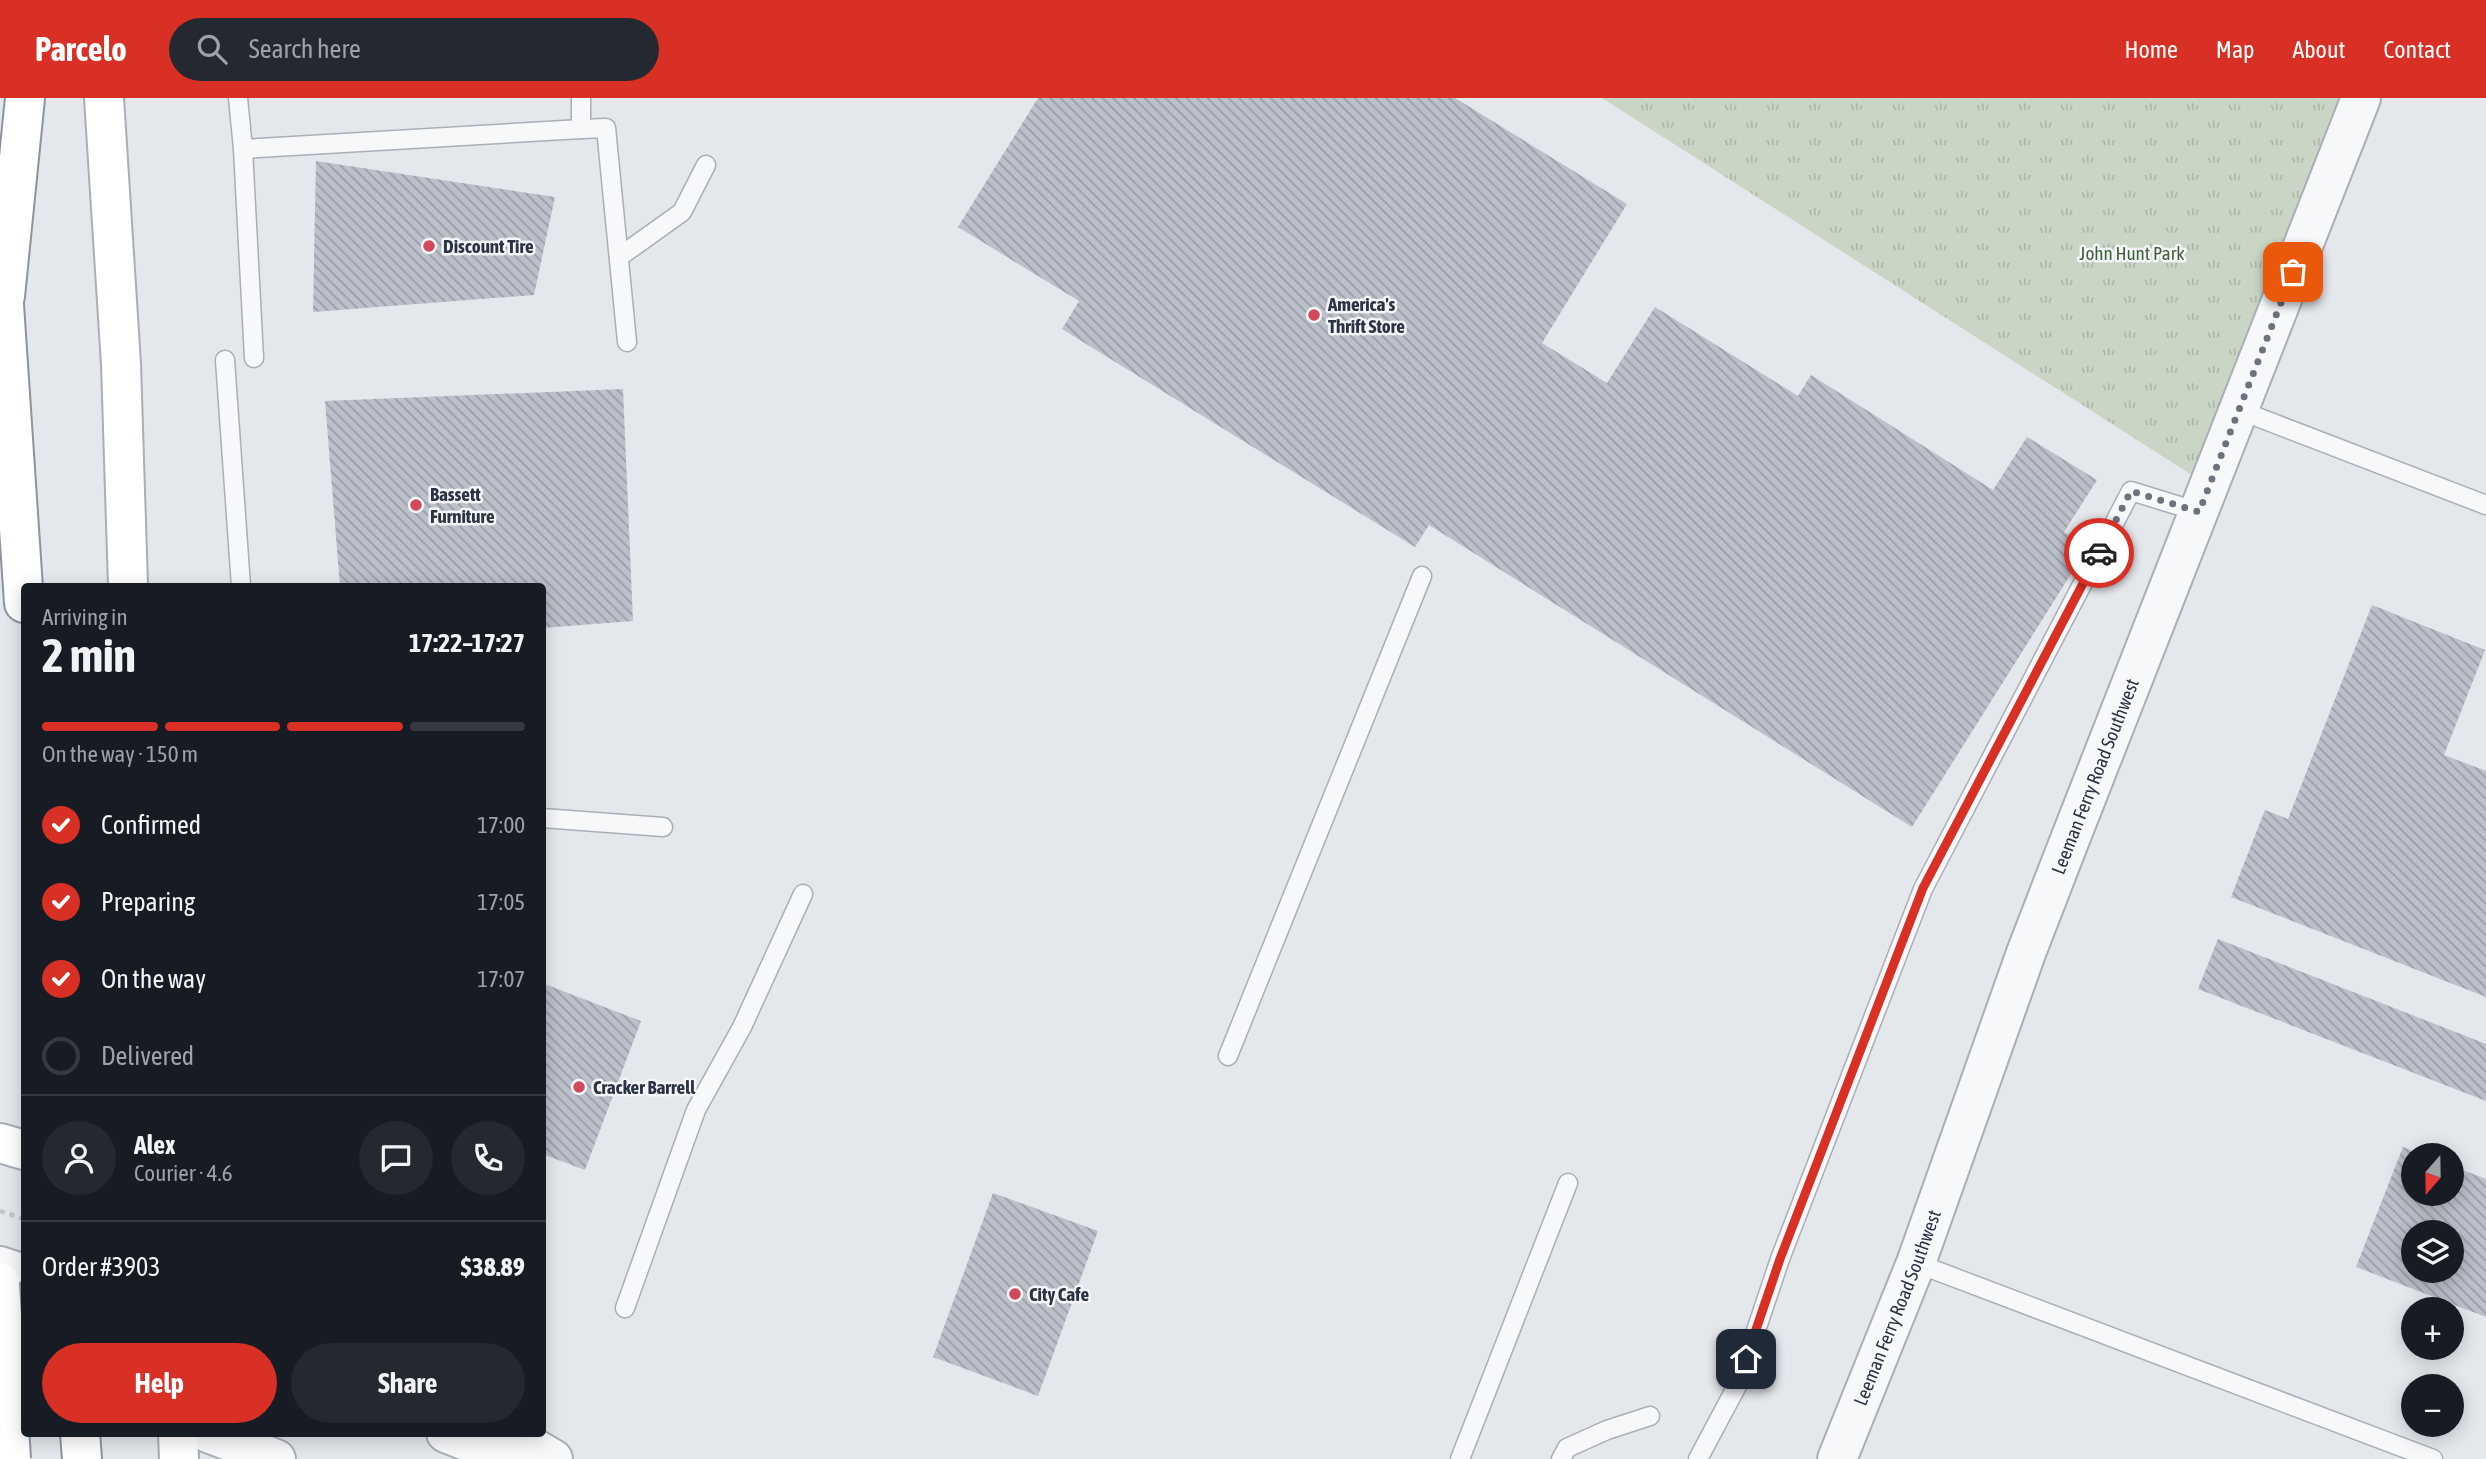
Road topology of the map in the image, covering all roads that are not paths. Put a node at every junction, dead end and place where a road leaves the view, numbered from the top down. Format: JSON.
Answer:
{"nodes":[{"id":1,"x":25,"y":98,"type":"edge"},
{"id":2,"x":104,"y":98,"type":"edge"},
{"id":3,"x":238,"y":98,"type":"edge"},
{"id":4,"x":581,"y":98,"type":"edge"},
{"id":5,"x":2361,"y":98,"type":"edge"},
{"id":6,"x":581,"y":129,"type":"junction"},
{"id":7,"x":243,"y":149,"type":"junction"},
{"id":8,"x":706,"y":165,"type":"dead end"},
{"id":9,"x":619,"y":257,"type":"junction"},
{"id":10,"x":2,"y":287,"type":"edge"},
{"id":11,"x":627,"y":342,"type":"dead end"},
{"id":12,"x":254,"y":358,"type":"dead end"},
{"id":13,"x":225,"y":360,"type":"dead end"},
{"id":14,"x":2239,"y":410,"type":"junction"},
{"id":15,"x":2486,"y":505,"type":"edge"},
{"id":16,"x":2199,"y":512,"type":"junction"},
{"id":17,"x":1422,"y":576,"type":"dead end"},
{"id":18,"x":23,"y":583,"type":"edge"},
{"id":19,"x":128,"y":583,"type":"edge"},
{"id":20,"x":241,"y":583,"type":"edge"},
{"id":21,"x":546,"y":818,"type":"edge"},
{"id":22,"x":663,"y":827,"type":"dead end"},
{"id":23,"x":803,"y":894,"type":"dead end"},
{"id":24,"x":1228,"y":1056,"type":"dead end"},
{"id":25,"x":0,"y":1143,"type":"edge"},
{"id":26,"x":21,"y":1149,"type":"edge"},
{"id":27,"x":1568,"y":1183,"type":"dead end"},
{"id":28,"x":1916,"y":1263,"type":"junction"},
{"id":29,"x":0,"y":1266,"type":"edge"},
{"id":30,"x":21,"y":1274,"type":"edge"},
{"id":31,"x":0,"y":1283,"type":"edge"},
{"id":32,"x":625,"y":1308,"type":"dead end"},
{"id":33,"x":0,"y":1357,"type":"edge"},
{"id":34,"x":21,"y":1365,"type":"edge"},
{"id":35,"x":1650,"y":1416,"type":"dead end"},
{"id":36,"x":80,"y":1437,"type":"edge"},
{"id":37,"x":178,"y":1437,"type":"edge"},
{"id":38,"x":218,"y":1437,"type":"edge"},
{"id":39,"x":456,"y":1437,"type":"edge"},
{"id":40,"x":515,"y":1437,"type":"edge"},
{"id":41,"x":10,"y":1459,"type":"edge"},
{"id":42,"x":82,"y":1459,"type":"edge"},
{"id":43,"x":179,"y":1459,"type":"edge"},
{"id":44,"x":276,"y":1459,"type":"edge"},
{"id":45,"x":511,"y":1459,"type":"edge"},
{"id":46,"x":553,"y":1459,"type":"edge"},
{"id":47,"x":1460,"y":1459,"type":"edge"},
{"id":48,"x":1561,"y":1459,"type":"edge"},
{"id":49,"x":1698,"y":1459,"type":"edge"},
{"id":50,"x":1837,"y":1459,"type":"edge"},
{"id":51,"x":2433,"y":1459,"type":"edge"}],
"edges":[{"from":1,"to":10,"type":"main road"},
{"from":2,"to":19,"type":"main road"},
{"from":3,"to":7,"type":"lane"},
{"from":4,"to":6,"type":"lane"},
{"from":5,"to":14,"type":"street","name":"Leeman Ferry Road Southwest"},
{"from":6,"to":7,"type":"lane"},
{"from":6,"to":9,"type":"lane"},
{"from":7,"to":12,"type":"lane"},
{"from":8,"to":9,"type":"lane"},
{"from":9,"to":11,"type":"lane"},
{"from":10,"to":18,"type":"main road"},
{"from":13,"to":20,"type":"lane"},
{"from":14,"to":15,"type":"lane"},
{"from":14,"to":16,"type":"street","name":"Leeman Ferry Road Southwest"},
{"from":16,"to":28,"type":"street","name":"Leeman Ferry Road Southwest"},
{"from":16,"to":49,"type":"lane"},
{"from":17,"to":24,"type":"lane"},
{"from":21,"to":22,"type":"lane"},
{"from":23,"to":32,"type":"lane"},
{"from":25,"to":26,"type":"main road"},
{"from":27,"to":47,"type":"lane"},
{"from":28,"to":50,"type":"street","name":"Leeman Ferry Road Southwest"},
{"from":28,"to":51,"type":"lane"},
{"from":29,"to":30,"type":"street"},
{"from":31,"to":41,"type":"main road","bridge":true},
{"from":33,"to":34,"type":"street"},
{"from":35,"to":48,"type":"lane"},
{"from":36,"to":42,"type":"main road"},
{"from":37,"to":43,"type":"main road"},
{"from":38,"to":44,"type":"street"},
{"from":39,"to":45,"type":"street"},
{"from":40,"to":46,"type":"street"}]}
